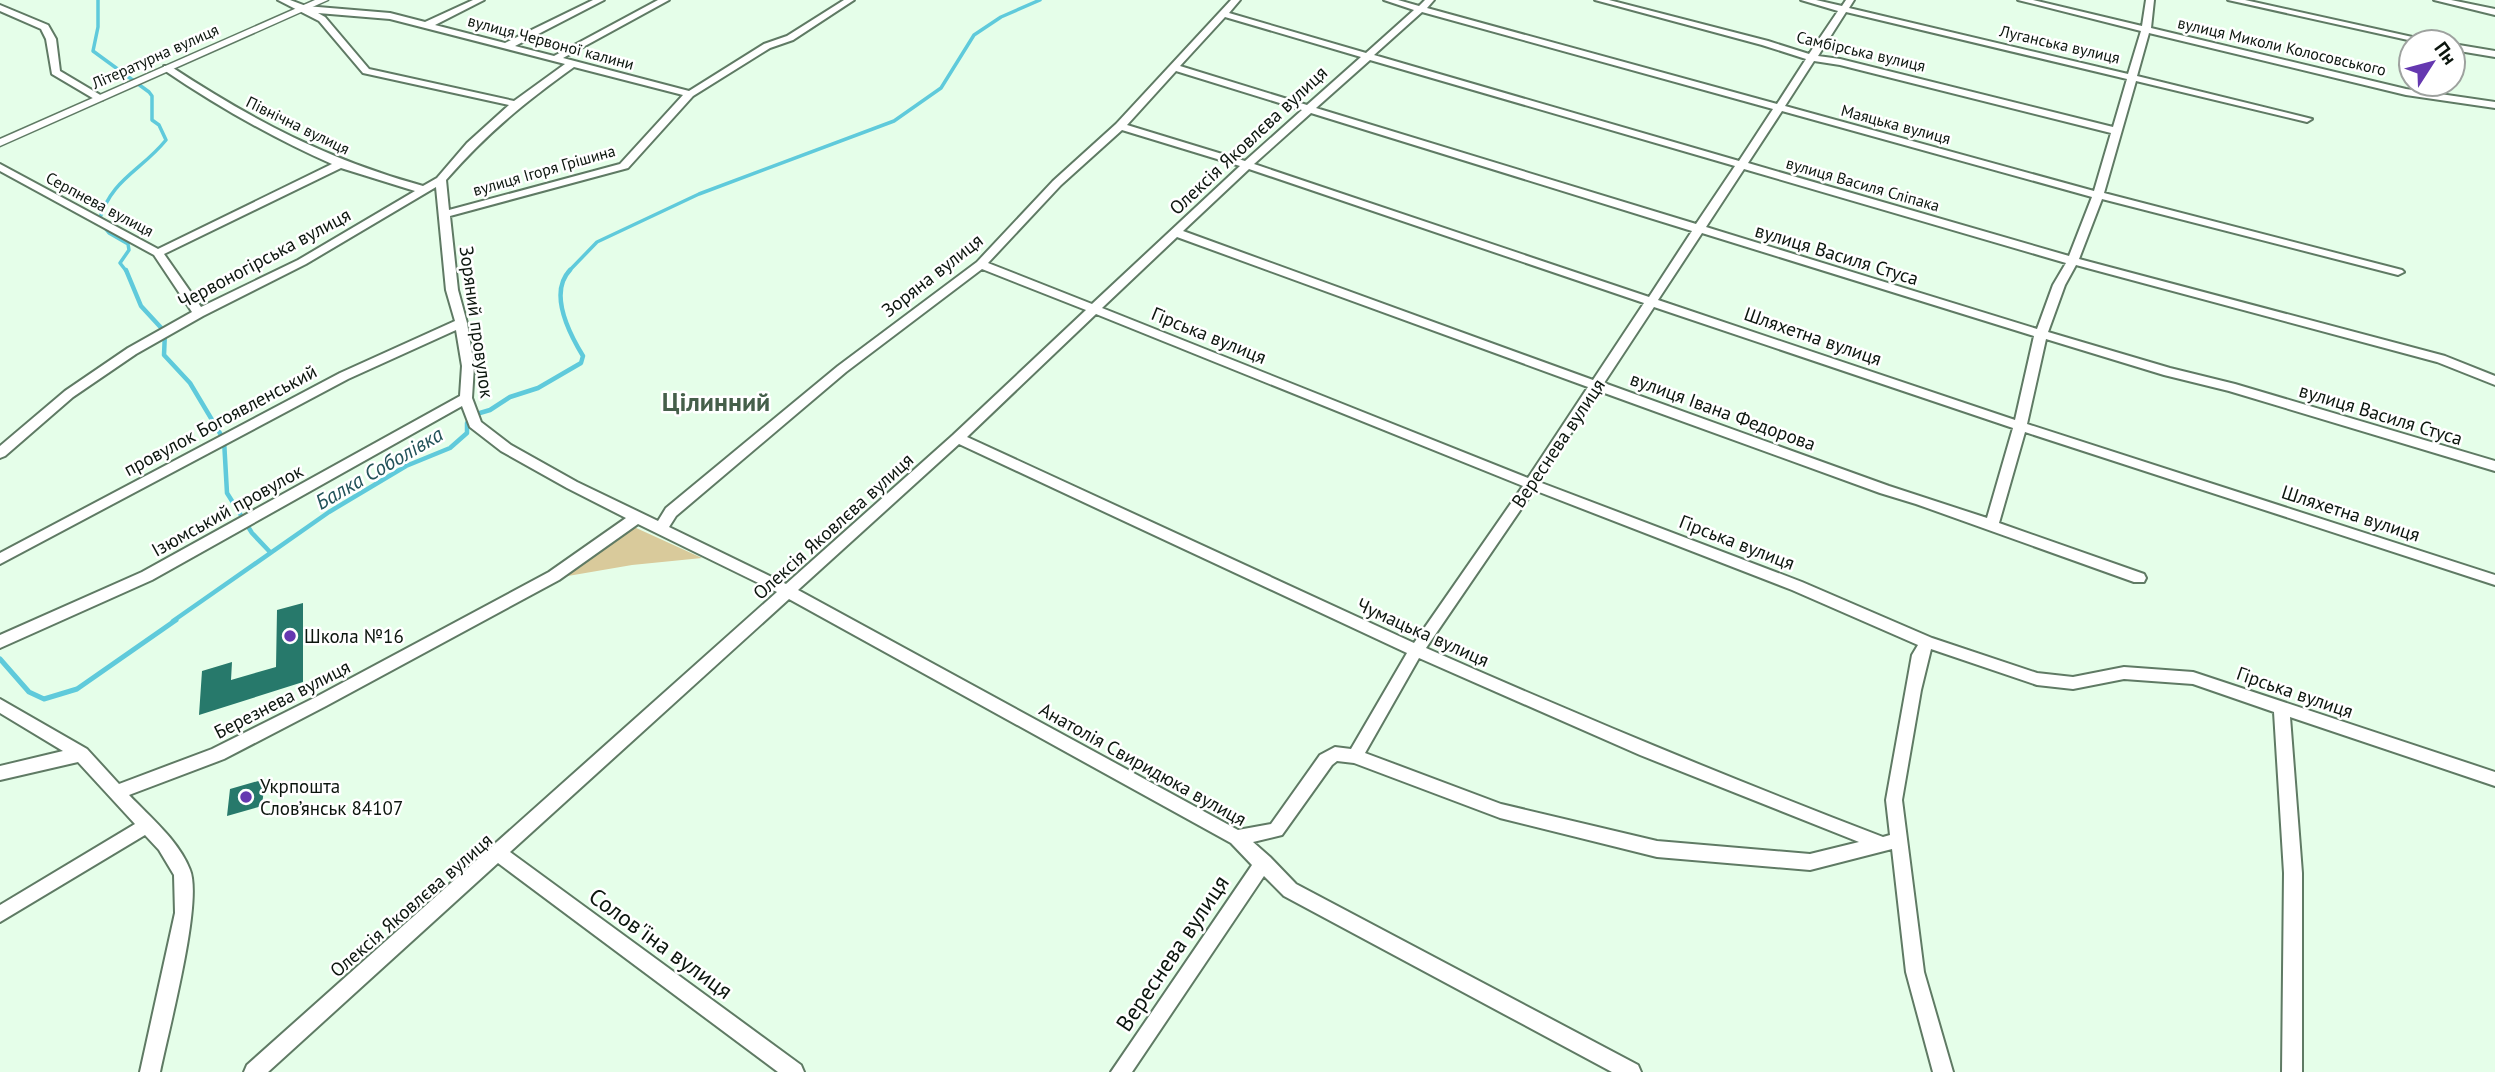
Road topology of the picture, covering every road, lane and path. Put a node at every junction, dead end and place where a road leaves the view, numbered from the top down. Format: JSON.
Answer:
{"nodes":[{"id":1,"x":282,"y":0,"type":"edge"},
{"id":2,"x":323,"y":0,"type":"edge"},
{"id":3,"x":480,"y":0,"type":"edge"},
{"id":4,"x":600,"y":0,"type":"edge"},
{"id":5,"x":665,"y":0,"type":"edge"},
{"id":6,"x":850,"y":0,"type":"edge"},
{"id":7,"x":1236,"y":0,"type":"edge"},
{"id":8,"x":1388,"y":0,"type":"edge"},
{"id":9,"x":1599,"y":0,"type":"edge"},
{"id":10,"x":1805,"y":0,"type":"edge"},
{"id":11,"x":2022,"y":0,"type":"edge"},
{"id":12,"x":2150,"y":0,"type":"edge"},
{"id":13,"x":2232,"y":0,"type":"edge"},
{"id":14,"x":2438,"y":0,"type":"edge"},
{"id":15,"x":1425,"y":4,"type":"edge"},
{"id":16,"x":1847,"y":5,"type":"edge"},
{"id":17,"x":0,"y":8,"type":"edge"},
{"id":18,"x":304,"y":9,"type":"junction"},
{"id":19,"x":2495,"y":12,"type":"edge"},
{"id":20,"x":1223,"y":15,"type":"junction"},
{"id":21,"x":427,"y":25,"type":"junction"},
{"id":22,"x":2146,"y":29,"type":"junction"},
{"id":23,"x":2397,"y":35,"type":"edge"},
{"id":24,"x":505,"y":47,"type":"junction"},
{"id":25,"x":2467,"y":49,"type":"edge"},
{"id":26,"x":2495,"y":54,"type":"edge"},
{"id":27,"x":1368,"y":55,"type":"junction"},
{"id":28,"x":1811,"y":58,"type":"junction"},
{"id":29,"x":555,"y":59,"type":"junction"},
{"id":30,"x":572,"y":64,"type":"junction"},
{"id":31,"x":1172,"y":67,"type":"junction"},
{"id":32,"x":167,"y":68,"type":"junction"},
{"id":33,"x":2134,"y":77,"type":"junction"},
{"id":34,"x":690,"y":94,"type":"junction"},
{"id":35,"x":99,"y":98,"type":"junction"},
{"id":36,"x":516,"y":104,"type":"junction"},
{"id":37,"x":2495,"y":105,"type":"edge"},
{"id":38,"x":1311,"y":108,"type":"junction"},
{"id":39,"x":1779,"y":108,"type":"junction"},
{"id":40,"x":2307,"y":119,"type":"dead end"},
{"id":41,"x":1120,"y":126,"type":"junction"},
{"id":42,"x":2116,"y":131,"type":"junction"},
{"id":43,"x":0,"y":143,"type":"edge"},
{"id":44,"x":340,"y":164,"type":"junction"},
{"id":45,"x":1247,"y":165,"type":"junction"},
{"id":46,"x":1742,"y":165,"type":"junction"},
{"id":47,"x":0,"y":167,"type":"edge"},
{"id":48,"x":441,"y":180,"type":"junction"},
{"id":49,"x":424,"y":190,"type":"junction"},
{"id":50,"x":2098,"y":195,"type":"junction"},
{"id":51,"x":443,"y":215,"type":"junction"},
{"id":52,"x":1699,"y":230,"type":"junction"},
{"id":53,"x":1177,"y":233,"type":"junction"},
{"id":54,"x":158,"y":253,"type":"junction"},
{"id":55,"x":2073,"y":261,"type":"junction"},
{"id":56,"x":981,"y":264,"type":"junction"},
{"id":57,"x":2398,"y":272,"type":"dead end"},
{"id":58,"x":1652,"y":302,"type":"junction"},
{"id":59,"x":1093,"y":309,"type":"junction"},
{"id":60,"x":199,"y":313,"type":"junction"},
{"id":61,"x":461,"y":323,"type":"junction"},
{"id":62,"x":2041,"y":334,"type":"junction"},
{"id":63,"x":2495,"y":381,"type":"edge"},
{"id":64,"x":1596,"y":386,"type":"junction"},
{"id":65,"x":466,"y":398,"type":"junction"},
{"id":66,"x":2020,"y":426,"type":"junction"},
{"id":67,"x":958,"y":438,"type":"junction"},
{"id":68,"x":0,"y":453,"type":"edge"},
{"id":69,"x":2495,"y":466,"type":"edge"},
{"id":70,"x":1531,"y":484,"type":"junction"},
{"id":71,"x":636,"y":517,"type":"junction"},
{"id":72,"x":1992,"y":524,"type":"junction"},
{"id":73,"x":661,"y":528,"type":"junction"},
{"id":74,"x":0,"y":559,"type":"edge"},
{"id":75,"x":2139,"y":578,"type":"dead end"},
{"id":76,"x":2495,"y":580,"type":"edge"},
{"id":77,"x":789,"y":592,"type":"junction"},
{"id":78,"x":0,"y":642,"type":"edge"},
{"id":79,"x":1927,"y":642,"type":"junction"},
{"id":80,"x":1416,"y":651,"type":"junction"},
{"id":81,"x":0,"y":705,"type":"edge"},
{"id":82,"x":2282,"y":708,"type":"junction"},
{"id":83,"x":81,"y":754,"type":"junction"},
{"id":84,"x":1355,"y":755,"type":"junction"},
{"id":85,"x":0,"y":773,"type":"edge"},
{"id":86,"x":2495,"y":779,"type":"edge"},
{"id":87,"x":118,"y":792,"type":"junction"},
{"id":88,"x":146,"y":826,"type":"junction"},
{"id":89,"x":1237,"y":838,"type":"junction"},
{"id":90,"x":1899,"y":839,"type":"junction"},
{"id":91,"x":1880,"y":843,"type":"junction"},
{"id":92,"x":499,"y":854,"type":"junction"},
{"id":93,"x":1264,"y":862,"type":"junction"},
{"id":94,"x":0,"y":914,"type":"edge"},
{"id":95,"x":150,"y":1072,"type":"edge"},
{"id":96,"x":254,"y":1072,"type":"edge"},
{"id":97,"x":794,"y":1072,"type":"edge"},
{"id":98,"x":1121,"y":1072,"type":"edge"},
{"id":99,"x":1631,"y":1072,"type":"edge"},
{"id":100,"x":1942,"y":1072,"type":"edge"},
{"id":101,"x":2292,"y":1072,"type":"edge"}],
"edges":[{"from":1,"to":18,"type":"street","name":"вулиця Червоної калини"},
{"from":2,"to":18,"type":"street","name":"Літературна вулиця"},
{"from":3,"to":21,"type":"street"},
{"from":4,"to":24,"type":"street"},
{"from":5,"to":29,"type":"street"},
{"from":6,"to":34,"type":"street","name":"вулиця Ігоря Грішина"},
{"from":7,"to":20,"type":"street","name":"Зоряна вулиця"},
{"from":8,"to":15,"type":"street","name":"Маяцька вулиця"},
{"from":9,"to":28,"type":"street","name":"Самбірська вулиця"},
{"from":10,"to":16,"type":"street","name":"Луганська вулиця"},
{"from":11,"to":22,"type":"street","name":"вулиця Миколи Колосовського"},
{"from":12,"to":22,"type":"street"},
{"from":13,"to":23,"type":"street"},
{"from":14,"to":19,"type":"street"},
{"from":15,"to":27,"type":"street","name":"Олексія Яковлєва вулиця"},
{"from":15,"to":39,"type":"street","name":"Маяцька вулиця"},
{"from":16,"to":28,"type":"street","name":"Вереснева вулиця"},
{"from":16,"to":33,"type":"street","name":"Луганська вулиця"},
{"from":17,"to":35,"type":"street"},
{"from":18,"to":21,"type":"street","name":"вулиця Червоної калини"},
{"from":18,"to":32,"type":"street","name":"Літературна вулиця"},
{"from":18,"to":36,"type":"street"},
{"from":20,"to":27,"type":"street","name":"вулиця Василя Сліпака"},
{"from":20,"to":31,"type":"street","name":"Зоряна вулиця"},
{"from":21,"to":24,"type":"street","name":"вулиця Червоної калини"},
{"from":22,"to":33,"type":"street"},
{"from":22,"to":37,"type":"street","name":"вулиця Миколи Колосовського"},
{"from":24,"to":29,"type":"street","name":"вулиця Червоної калини"},
{"from":25,"to":26,"type":"street"},
{"from":27,"to":38,"type":"street","name":"Олексія Яковлєва вулиця"},
{"from":27,"to":46,"type":"street","name":"вулиця Василя Сліпака"},
{"from":28,"to":39,"type":"street","name":"Вереснева вулиця"},
{"from":28,"to":42,"type":"street","name":"Самбірська вулиця"},
{"from":29,"to":30,"type":"street","name":"вулиця Червоної калини"},
{"from":30,"to":34,"type":"street","name":"вулиця Червоної калини"},
{"from":30,"to":36,"type":"street","name":"Червоногірська вулиця"},
{"from":31,"to":38,"type":"street","name":"вулиця Василя Стуса"},
{"from":31,"to":41,"type":"street","name":"Зоряна вулиця"},
{"from":32,"to":35,"type":"street","name":"Літературна вулиця"},
{"from":32,"to":44,"type":"street","name":"Північна вулиця"},
{"from":33,"to":40,"type":"street","name":"Луганська вулиця"},
{"from":33,"to":42,"type":"street"},
{"from":34,"to":51,"type":"street","name":"вулиця Ігоря Грішина"},
{"from":35,"to":43,"type":"street","name":"Літературна вулиця"},
{"from":36,"to":48,"type":"street","name":"Червоногірська вулиця"},
{"from":38,"to":45,"type":"street","name":"Олексія Яковлєва вулиця"},
{"from":38,"to":52,"type":"street","name":"вулиця Василя Стуса"},
{"from":39,"to":46,"type":"street","name":"Вереснева вулиця"},
{"from":39,"to":50,"type":"street","name":"Маяцька вулиця"},
{"from":41,"to":45,"type":"street","name":"Шляхетна вулиця"},
{"from":41,"to":56,"type":"street","name":"Зоряна вулиця"},
{"from":42,"to":50,"type":"street"},
{"from":44,"to":49,"type":"street","name":"Північна вулиця"},
{"from":44,"to":54,"type":"street"},
{"from":45,"to":53,"type":"street","name":"Олексія Яковлєва вулиця"},
{"from":45,"to":58,"type":"street","name":"Шляхетна вулиця"},
{"from":46,"to":52,"type":"street","name":"Вереснева вулиця"},
{"from":46,"to":55,"type":"street","name":"вулиця Василя Сліпака"},
{"from":47,"to":54,"type":"street","name":"Серпнева вулиця"},
{"from":48,"to":49,"type":"street","name":"Червоногірська вулиця"},
{"from":48,"to":51,"type":"street","name":"Зоряний провулок"},
{"from":49,"to":60,"type":"street","name":"Червоногірська вулиця"},
{"from":50,"to":55,"type":"street"},
{"from":50,"to":57,"type":"street","name":"Маяцька вулиця"},
{"from":51,"to":61,"type":"street","name":"Зоряний провулок"},
{"from":52,"to":58,"type":"street","name":"Вереснева вулиця"},
{"from":52,"to":62,"type":"street","name":"вулиця Василя Стуса"},
{"from":53,"to":59,"type":"street","name":"Олексія Яковлєва вулиця"},
{"from":53,"to":64,"type":"street","name":"вулиця Івана Федорова"},
{"from":54,"to":60,"type":"street","name":"Серпнева вулиця"},
{"from":55,"to":62,"type":"street"},
{"from":55,"to":63,"type":"street","name":"вулиця Василя Сліпака"},
{"from":56,"to":59,"type":"street","name":"Гірська вулиця"},
{"from":56,"to":73,"type":"street","name":"Зоряна вулиця"},
{"from":58,"to":64,"type":"street","name":"Вереснева вулиця"},
{"from":58,"to":66,"type":"street","name":"Шляхетна вулиця"},
{"from":59,"to":67,"type":"street","name":"Олексія Яковлєва вулиця"},
{"from":59,"to":70,"type":"street","name":"Гірська вулиця"},
{"from":60,"to":68,"type":"street","name":"Червоногірська вулиця"},
{"from":61,"to":65,"type":"street","name":"Зоряний провулок"},
{"from":61,"to":74,"type":"street","name":"провулок Богоявленський"},
{"from":62,"to":66,"type":"street"},
{"from":62,"to":69,"type":"street","name":"вулиця Василя Стуса"},
{"from":64,"to":70,"type":"street","name":"Вереснева вулиця"},
{"from":64,"to":72,"type":"street","name":"вулиця Івана Федорова"},
{"from":65,"to":71,"type":"street","name":"Зоряний провулок"},
{"from":65,"to":78,"type":"street","name":"Ізюмський провулок"},
{"from":66,"to":72,"type":"street"},
{"from":66,"to":76,"type":"street","name":"Шляхетна вулиця"},
{"from":67,"to":77,"type":"street","name":"Олексія Яковлєва вулиця"},
{"from":67,"to":80,"type":"street","name":"Чумацька вулиця"},
{"from":70,"to":79,"type":"street","name":"Гірська вулиця"},
{"from":70,"to":80,"type":"street","name":"Вереснева вулиця"},
{"from":71,"to":73,"type":"street","name":"Зоряний провулок"},
{"from":71,"to":87,"type":"street","name":"Березнева вулиця"},
{"from":72,"to":75,"type":"street","name":"вулиця Івана Федорова"},
{"from":73,"to":77,"type":"street","name":"Анатолія Свиридюка вулиця"},
{"from":77,"to":89,"type":"street","name":"Анатолія Свиридюка вулиця"},
{"from":77,"to":92,"type":"street","name":"Олексія Яковлєва вулиця"},
{"from":79,"to":82,"type":"street","name":"Гірська вулиця"},
{"from":79,"to":90,"type":"street"},
{"from":80,"to":84,"type":"street","name":"Вереснева вулиця"},
{"from":80,"to":91,"type":"street","name":"Чумацька вулиця"},
{"from":81,"to":83,"type":"street"},
{"from":82,"to":86,"type":"street","name":"Гірська вулиця"},
{"from":82,"to":101,"type":"street"},
{"from":83,"to":85,"type":"street"},
{"from":83,"to":87,"type":"street"},
{"from":84,"to":89,"type":"street"},
{"from":84,"to":91,"type":"street"},
{"from":87,"to":88,"type":"street"},
{"from":88,"to":94,"type":"street"},
{"from":88,"to":95,"type":"street"},
{"from":89,"to":93,"type":"street","name":"Анатолія Свиридюка вулиця"},
{"from":90,"to":91,"type":"street"},
{"from":90,"to":100,"type":"street"},
{"from":92,"to":96,"type":"street","name":"Олексія Яковлєва вулиця"},
{"from":92,"to":97,"type":"street","name":"Солов'їна вулиця"},
{"from":93,"to":98,"type":"street","name":"Вереснева вулиця"},
{"from":93,"to":99,"type":"street","name":"Анатолія Свиридюка вулиця"}]}
